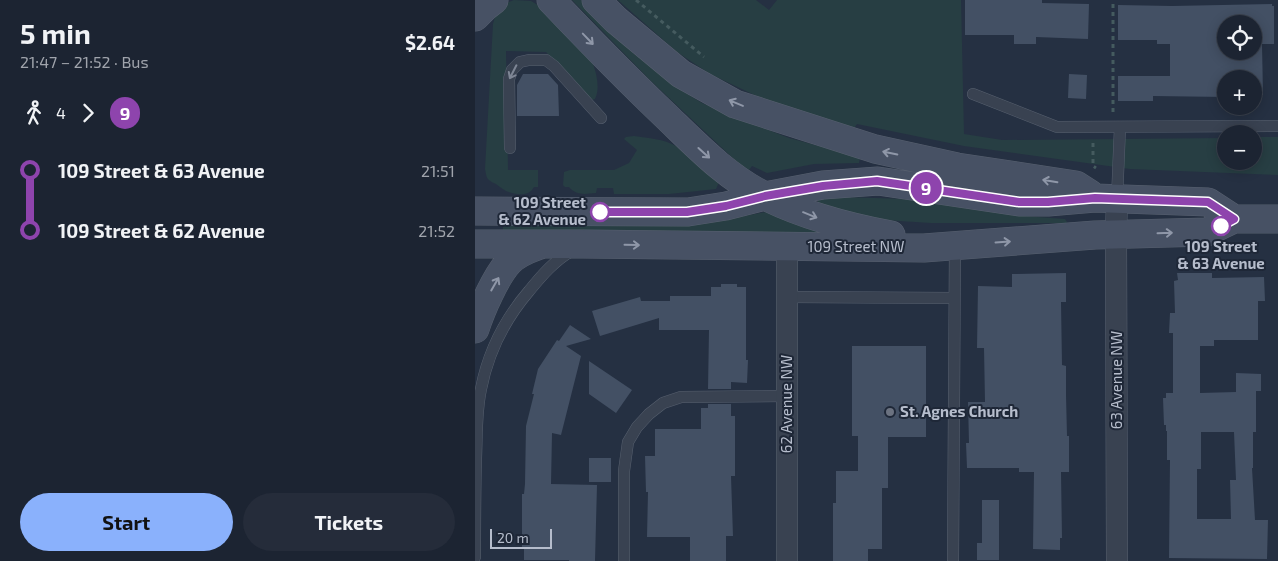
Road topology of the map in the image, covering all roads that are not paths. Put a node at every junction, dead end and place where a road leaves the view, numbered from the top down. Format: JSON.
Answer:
{"nodes":[{"id":1,"x":494,"y":0,"type":"edge"},
{"id":2,"x":596,"y":0,"type":"edge"},
{"id":3,"x":550,"y":1,"type":"edge"},
{"id":4,"x":475,"y":17,"type":"edge"},
{"id":5,"x":973,"y":94,"type":"dead end"},
{"id":6,"x":601,"y":118,"type":"dead end"},
{"id":7,"x":1278,"y":126,"type":"edge"},
{"id":8,"x":1116,"y":127,"type":"junction"},
{"id":9,"x":511,"y":148,"type":"dead end"},
{"id":10,"x":765,"y":196,"type":"junction"},
{"id":11,"x":1106,"y":198,"type":"junction"},
{"id":12,"x":475,"y":212,"type":"edge"},
{"id":13,"x":1234,"y":219,"type":"junction"},
{"id":14,"x":1278,"y":219,"type":"edge"},
{"id":15,"x":1116,"y":234,"type":"junction"},
{"id":16,"x":475,"y":244,"type":"edge"},
{"id":17,"x":540,"y":244,"type":"junction"},
{"id":18,"x":583,"y":244,"type":"junction"},
{"id":19,"x":955,"y":246,"type":"junction"},
{"id":20,"x":787,"y":247,"type":"junction"},
{"id":21,"x":787,"y":297,"type":"junction"},
{"id":22,"x":954,"y":298,"type":"junction"},
{"id":23,"x":475,"y":329,"type":"edge"},
{"id":24,"x":787,"y":396,"type":"junction"},
{"id":25,"x":475,"y":557,"type":"edge"},
{"id":26,"x":623,"y":561,"type":"edge"},
{"id":27,"x":787,"y":561,"type":"edge"},
{"id":28,"x":953,"y":561,"type":"edge"},
{"id":29,"x":1117,"y":561,"type":"edge"}],
"edges":[{"from":1,"to":4,"type":"main road"},
{"from":11,"to":2,"type":"main road","one_way":true},
{"from":3,"to":10,"type":"main road","one_way":true},
{"from":5,"to":8,"type":"lane"},
{"from":6,"to":9,"type":"lane","one_way":true},
{"from":7,"to":8,"type":"lane"},
{"from":8,"to":11,"type":"lane"},
{"from":10,"to":11,"type":"main road"},
{"from":10,"to":12,"type":"main road"},
{"from":10,"to":19,"type":"main road","one_way":true},
{"from":11,"to":13,"type":"main road"},
{"from":11,"to":15,"type":"street","name":"63 Avenue NW"},
{"from":13,"to":14,"type":"main road","name":"109 Street NW"},
{"from":15,"to":13,"type":"main road","name":"109 Street NW","one_way":true},
{"from":19,"to":15,"type":"main road","name":"109 Street NW","one_way":true},
{"from":15,"to":29,"type":"street","name":"63 Avenue NW"},
{"from":16,"to":17,"type":"main road","name":"109 Street NW"},
{"from":17,"to":18,"type":"main road","name":"109 Street NW"},
{"from":23,"to":17,"type":"main road","one_way":true},
{"from":18,"to":20,"type":"main road","name":"109 Street NW","one_way":true},
{"from":18,"to":25,"type":"lane"},
{"from":19,"to":20,"type":"main road","name":"109 Street NW"},
{"from":19,"to":22,"type":"lane"},
{"from":20,"to":21,"type":"street","name":"62 Avenue NW"},
{"from":21,"to":22,"type":"lane"},
{"from":21,"to":24,"type":"street","name":"62 Avenue NW"},
{"from":22,"to":28,"type":"lane"},
{"from":24,"to":26,"type":"lane"},
{"from":24,"to":27,"type":"street","name":"62 Avenue NW"}]}
